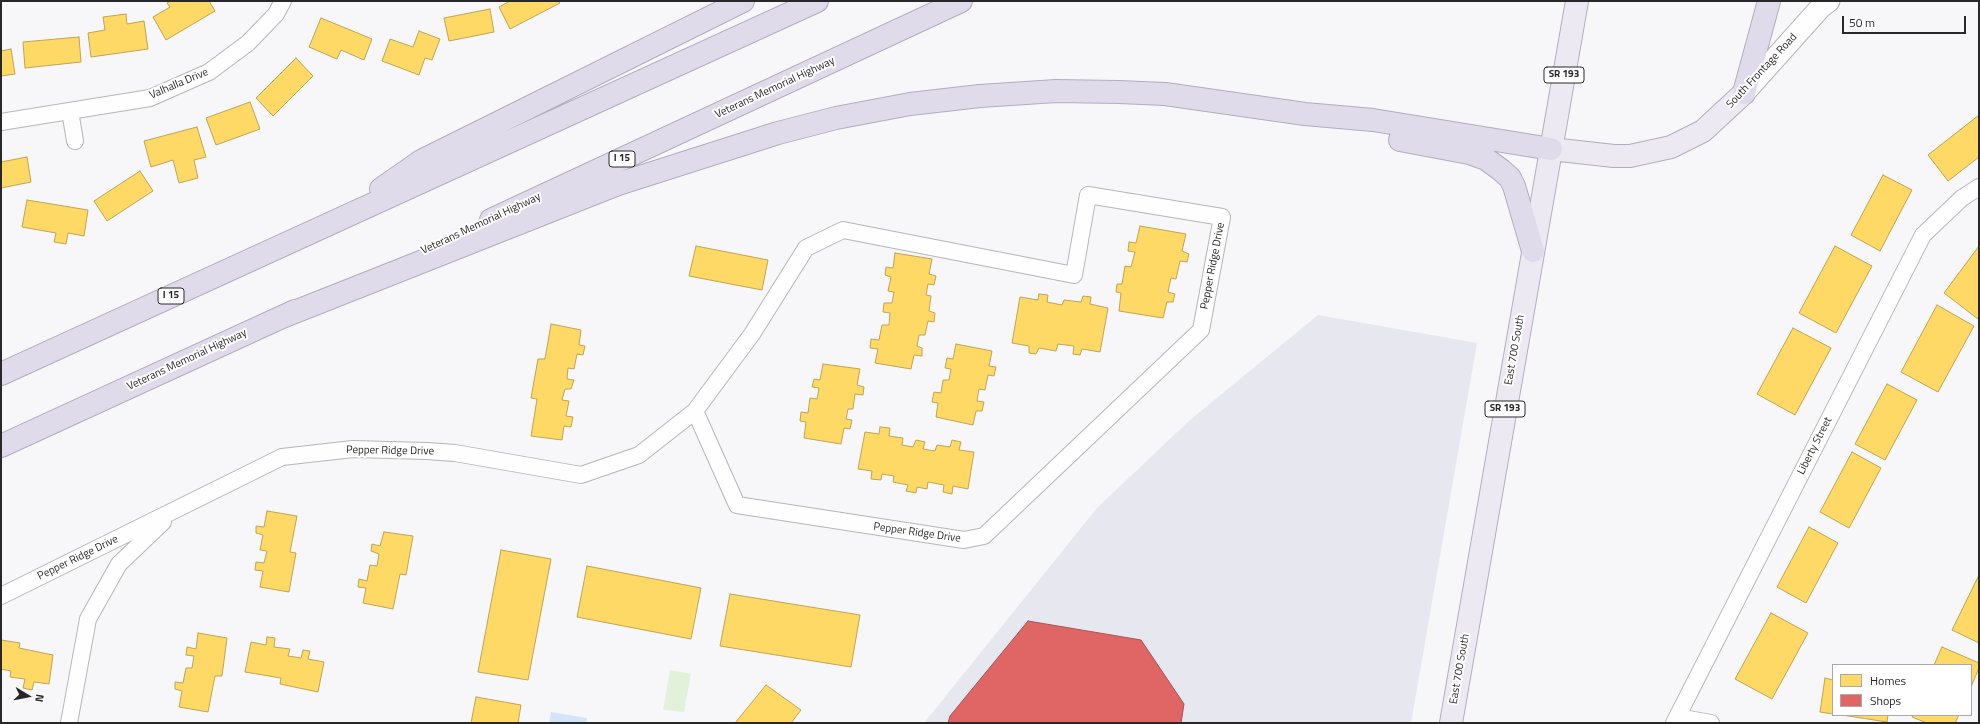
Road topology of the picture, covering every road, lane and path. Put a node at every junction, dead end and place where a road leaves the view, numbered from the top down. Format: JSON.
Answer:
{"nodes":[{"id":1,"x":283,"y":1,"type":"edge"},
{"id":2,"x":743,"y":1,"type":"edge"},
{"id":3,"x":817,"y":1,"type":"edge"},
{"id":4,"x":961,"y":1,"type":"edge"},
{"id":5,"x":1577,"y":1,"type":"edge"},
{"id":6,"x":1769,"y":1,"type":"edge"},
{"id":7,"x":1829,"y":1,"type":"edge"},
{"id":8,"x":1744,"y":93,"type":"junction"},
{"id":9,"x":70,"y":111,"type":"junction"},
{"id":10,"x":1305,"y":114,"type":"junction"},
{"id":11,"x":1,"y":122,"type":"edge"},
{"id":12,"x":75,"y":141,"type":"dead end"},
{"id":13,"x":1551,"y":149,"type":"junction"},
{"id":14,"x":1979,"y":187,"type":"edge"},
{"id":15,"x":340,"y":218,"type":"junction"},
{"id":16,"x":1533,"y":251,"type":"junction"},
{"id":17,"x":282,"y":317,"type":"junction"},
{"id":18,"x":1,"y":374,"type":"edge"},
{"id":19,"x":694,"y":411,"type":"junction"},
{"id":20,"x":1,"y":446,"type":"edge"},
{"id":21,"x":176,"y":510,"type":"junction"},
{"id":22,"x":1,"y":596,"type":"edge"},
{"id":23,"x":1675,"y":720,"type":"edge"},
{"id":24,"x":69,"y":723,"type":"edge"},
{"id":25,"x":1451,"y":723,"type":"edge"},
{"id":26,"x":1711,"y":723,"type":"edge"}],
"edges":[{"from":1,"to":9,"type":"street","name":"Valhalla Drive"},
{"from":2,"to":15,"type":"highway"},
{"from":3,"to":15,"type":"highway","number":"I 15"},
{"from":4,"to":17,"type":"highway","name":"Veterans Memorial Highway","number":"I 15"},
{"from":5,"to":13,"type":"main road","name":"East 700 South","number":"SR 193"},
{"from":6,"to":8,"type":"highway"},
{"from":7,"to":8,"type":"street","name":"South Frontage Road"},
{"from":8,"to":13,"type":"main road","name":"South Frontage Road"},
{"from":9,"to":11,"type":"street","name":"Valhalla Drive"},
{"from":9,"to":12,"type":"street"},
{"from":10,"to":13,"type":"highway"},
{"from":10,"to":16,"type":"highway"},
{"from":10,"to":17,"type":"highway"},
{"from":13,"to":16,"type":"main road","name":"East 700 South","number":"SR 193"},
{"from":14,"to":23,"type":"street","name":"Liberty Street"},
{"from":15,"to":18,"type":"highway","number":"I 15"},
{"from":16,"to":25,"type":"main road","name":"East 700 South","number":"SR 193"},
{"from":17,"to":20,"type":"highway","name":"Veterans Memorial Highway","number":"I 15"},
{"from":19,"to":19,"type":"street","name":"Pepper Ridge Drive"},
{"from":19,"to":21,"type":"street","name":"Pepper Ridge Drive"},
{"from":21,"to":22,"type":"street","name":"Pepper Ridge Drive"},
{"from":21,"to":24,"type":"street"},
{"from":23,"to":26,"type":"street"}]}
